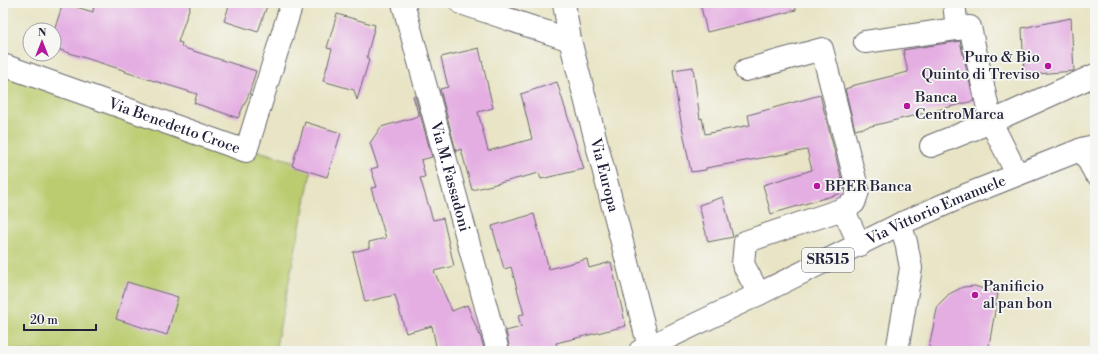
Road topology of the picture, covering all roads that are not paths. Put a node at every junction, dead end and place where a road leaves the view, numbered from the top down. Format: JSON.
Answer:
{"nodes":[{"id":1,"x":292,"y":3,"type":"edge"},
{"id":2,"x":403,"y":3,"type":"edge"},
{"id":3,"x":461,"y":3,"type":"edge"},
{"id":4,"x":564,"y":3,"type":"edge"},
{"id":5,"x":954,"y":3,"type":"edge"},
{"id":6,"x":957,"y":29,"type":"junction"},
{"id":7,"x":570,"y":40,"type":"junction"},
{"id":8,"x":865,"y":42,"type":"dead end"},
{"id":9,"x":3,"y":65,"type":"edge"},
{"id":10,"x":746,"y":70,"type":"dead end"},
{"id":11,"x":1095,"y":75,"type":"edge"},
{"id":12,"x":991,"y":122,"type":"junction"},
{"id":13,"x":931,"y":146,"type":"dead end"},
{"id":14,"x":1089,"y":146,"type":"edge"},
{"id":15,"x":1095,"y":173,"type":"edge"},
{"id":16,"x":1017,"y":174,"type":"junction"},
{"id":17,"x":843,"y":209,"type":"junction"},
{"id":18,"x":900,"y":224,"type":"junction"},
{"id":19,"x":860,"y":245,"type":"junction"},
{"id":20,"x":759,"y":294,"type":"junction"},
{"id":21,"x":644,"y":349,"type":"edge"},
{"id":22,"x":498,"y":351,"type":"edge"},
{"id":23,"x":897,"y":351,"type":"edge"}],
"edges":[{"from":1,"to":9,"type":"street","name":"Via Benedetto Croce"},
{"from":2,"to":22,"type":"street","name":"Via M. Fassadoni"},
{"from":3,"to":7,"type":"street"},
{"from":4,"to":7,"type":"street","name":"Via Europa"},
{"from":5,"to":6,"type":"street"},
{"from":6,"to":8,"type":"street"},
{"from":6,"to":12,"type":"street"},
{"from":7,"to":21,"type":"street","name":"Via Europa"},
{"from":10,"to":17,"type":"street"},
{"from":11,"to":12,"type":"street"},
{"from":12,"to":13,"type":"street"},
{"from":12,"to":16,"type":"street"},
{"from":14,"to":15,"type":"street"},
{"from":14,"to":16,"type":"street","name":"Via Vittorio Emanuele","number":"SR515"},
{"from":16,"to":18,"type":"street","name":"Via Vittorio Emanuele","number":"SR515"},
{"from":17,"to":19,"type":"street"},
{"from":17,"to":20,"type":"street"},
{"from":18,"to":19,"type":"street","name":"Via Vittorio Emanuele","number":"SR515"},
{"from":18,"to":23,"type":"street"},
{"from":19,"to":20,"type":"street","name":"Via Vittorio Emanuele","number":"SR515"},
{"from":20,"to":21,"type":"street","name":"Via Vittorio Emanuele","number":"SR515"}]}
